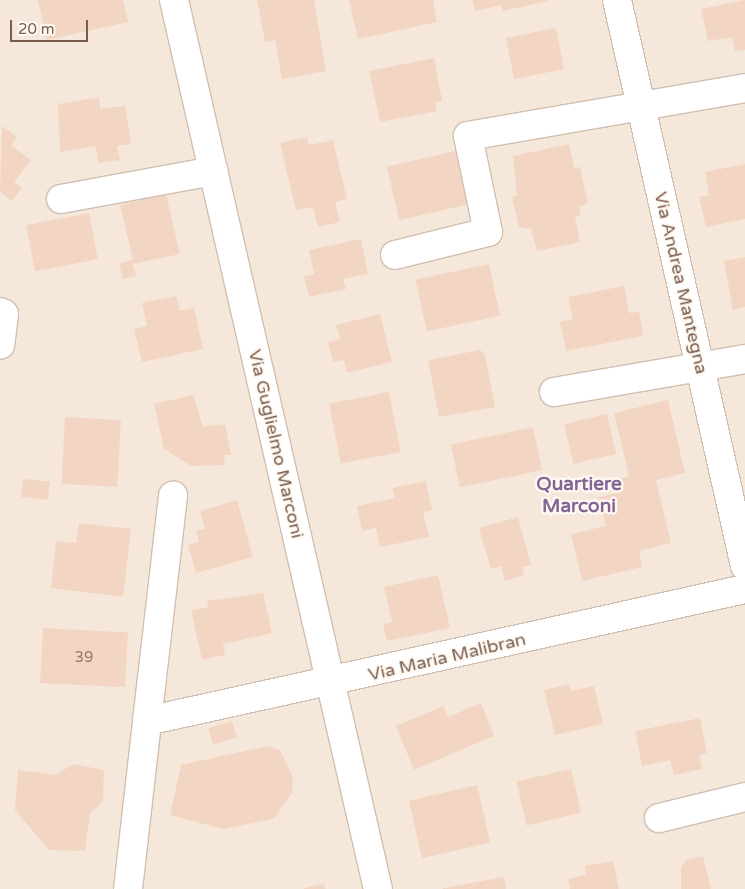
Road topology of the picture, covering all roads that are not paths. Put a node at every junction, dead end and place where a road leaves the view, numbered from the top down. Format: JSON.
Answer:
{"nodes":[{"id":1,"x":174,"y":0,"type":"edge"},
{"id":2,"x":617,"y":0,"type":"edge"},
{"id":3,"x":745,"y":88,"type":"edge"},
{"id":4,"x":639,"y":106,"type":"junction"},
{"id":5,"x":213,"y":171,"type":"junction"},
{"id":6,"x":61,"y":199,"type":"dead end"},
{"id":7,"x":396,"y":255,"type":"dead end"},
{"id":8,"x":0,"y":312,"type":"edge"},
{"id":9,"x":0,"y":345,"type":"edge"},
{"id":10,"x":745,"y":358,"type":"edge"},
{"id":11,"x":701,"y":366,"type":"junction"},
{"id":12,"x":554,"y":392,"type":"dead end"},
{"id":13,"x":173,"y":495,"type":"dead end"},
{"id":14,"x":745,"y":566,"type":"edge"},
{"id":15,"x":745,"y":589,"type":"edge"},
{"id":16,"x":331,"y":684,"type":"junction"},
{"id":17,"x":148,"y":721,"type":"junction"},
{"id":18,"x":745,"y":797,"type":"edge"},
{"id":19,"x":659,"y":818,"type":"dead end"},
{"id":20,"x":128,"y":889,"type":"edge"},
{"id":21,"x":378,"y":889,"type":"edge"}],
"edges":[{"from":1,"to":5,"type":"street","name":"Via Guglielmo Marconi"},
{"from":2,"to":4,"type":"street","name":"Via Andrea Mantegna"},
{"from":3,"to":4,"type":"street"},
{"from":4,"to":7,"type":"street"},
{"from":4,"to":11,"type":"street","name":"Via Andrea Mantegna"},
{"from":5,"to":6,"type":"street"},
{"from":5,"to":16,"type":"street","name":"Via Guglielmo Marconi"},
{"from":8,"to":9,"type":"street"},
{"from":10,"to":11,"type":"street"},
{"from":11,"to":12,"type":"street"},
{"from":11,"to":14,"type":"street","name":"Via Andrea Mantegna"},
{"from":13,"to":17,"type":"street"},
{"from":15,"to":16,"type":"street","name":"Via Maria Malibran"},
{"from":16,"to":17,"type":"street","name":"Via Maria Malibran"},
{"from":16,"to":21,"type":"street","name":"Via Guglielmo Marconi"},
{"from":17,"to":20,"type":"street"},
{"from":18,"to":19,"type":"street"}]}
